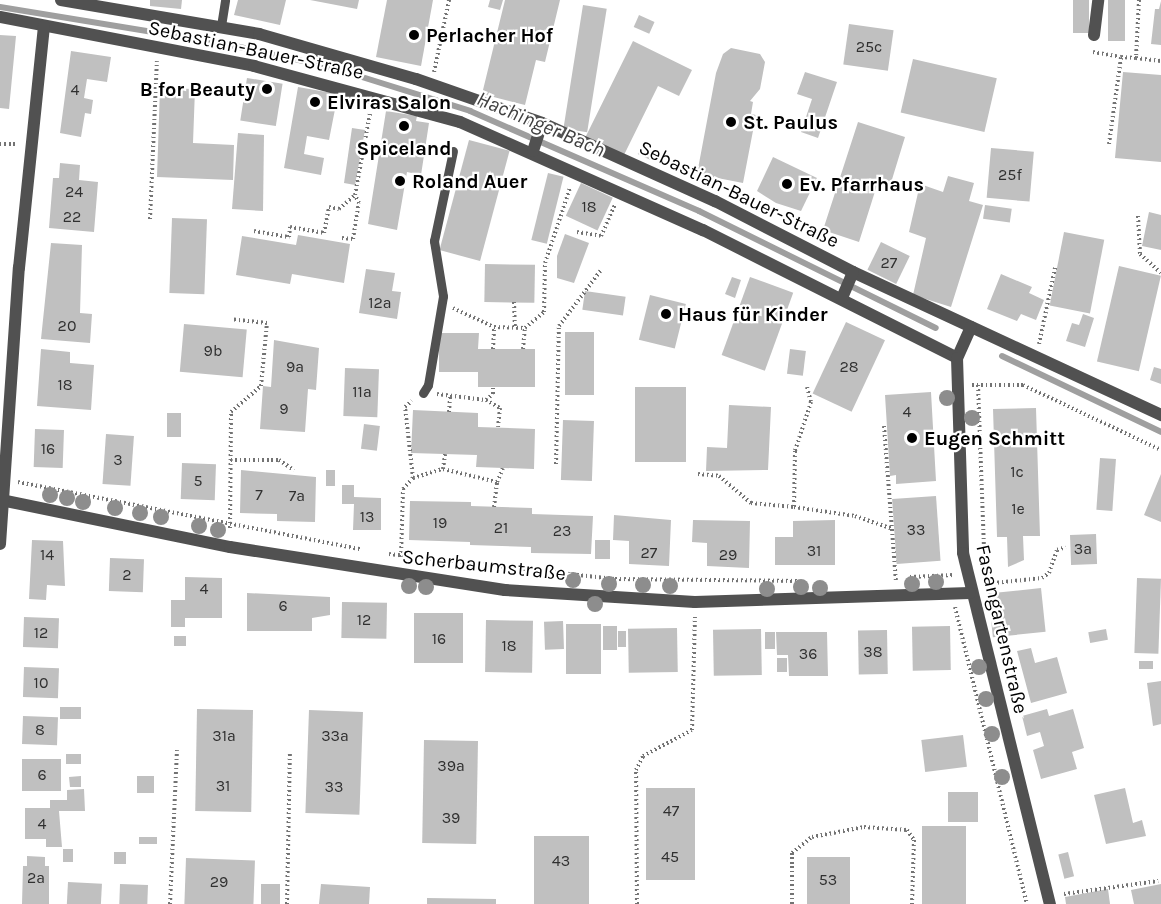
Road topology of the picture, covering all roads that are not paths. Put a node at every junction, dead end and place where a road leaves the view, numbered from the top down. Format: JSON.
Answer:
{"nodes":[{"id":1,"x":61,"y":0,"type":"edge"},
{"id":2,"x":225,"y":0,"type":"edge"},
{"id":3,"x":1098,"y":0,"type":"edge"},
{"id":4,"x":0,"y":17,"type":"edge"},
{"id":5,"x":44,"y":26,"type":"junction"},
{"id":6,"x":221,"y":26,"type":"junction"},
{"id":7,"x":1094,"y":34,"type":"dead end"},
{"id":8,"x":537,"y":137,"type":"junction"},
{"id":9,"x":453,"y":151,"type":"dead end"},
{"id":10,"x":852,"y":274,"type":"junction"},
{"id":11,"x":844,"y":294,"type":"junction"},
{"id":12,"x":971,"y":327,"type":"junction"},
{"id":13,"x":957,"y":358,"type":"junction"},
{"id":14,"x":423,"y":393,"type":"road end"},
{"id":15,"x":1161,"y":415,"type":"edge"},
{"id":16,"x":1,"y":500,"type":"edge"},
{"id":17,"x":0,"y":544,"type":"edge"},
{"id":18,"x":968,"y":584,"type":"junction"},
{"id":19,"x":1049,"y":900,"type":"edge"}],
"edges":[{"from":1,"to":6,"type":"street","name":"Sebastian-Bauer-Straße"},
{"from":2,"to":6,"type":"lane"},
{"from":3,"to":7,"type":"street"},
{"from":4,"to":5,"type":"street","name":"Sebastian-Bauer-Straße"},
{"from":5,"to":8,"type":"street","name":"Sebastian-Bauer-Straße"},
{"from":5,"to":16,"type":"street"},
{"from":6,"to":8,"type":"street","name":"Sebastian-Bauer-Straße"},
{"from":8,"to":10,"type":"street","name":"Sebastian-Bauer-Straße"},
{"from":8,"to":11,"type":"street","name":"Sebastian-Bauer-Straße"},
{"from":9,"to":14,"type":"lane"},
{"from":10,"to":11,"type":"street"},
{"from":10,"to":12,"type":"street","name":"Sebastian-Bauer-Straße"},
{"from":11,"to":13,"type":"street","name":"Sebastian-Bauer-Straße"},
{"from":12,"to":13,"type":"street"},
{"from":12,"to":15,"type":"street","name":"Sebastian-Bauer-Straße"},
{"from":13,"to":18,"type":"street","name":"Fasangartenstraße"},
{"from":16,"to":17,"type":"street"},
{"from":16,"to":18,"type":"street","name":"Scherbaumstraße"},
{"from":18,"to":19,"type":"street","name":"Fasangartenstraße"}]}
